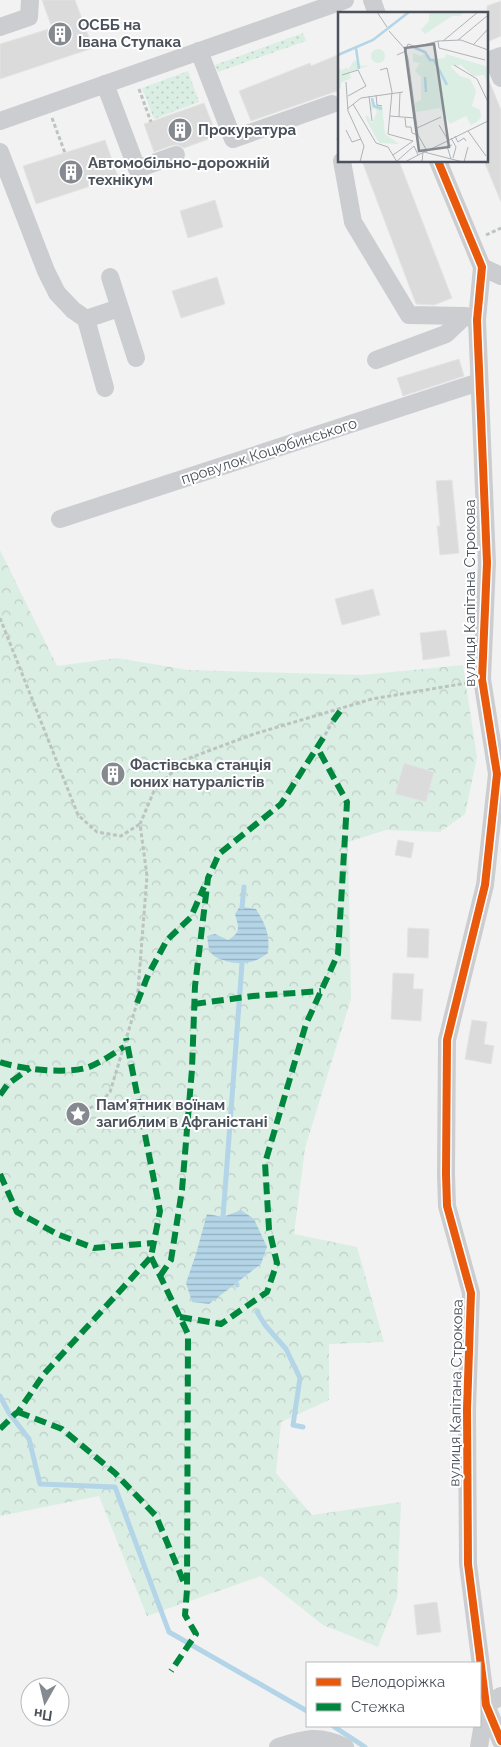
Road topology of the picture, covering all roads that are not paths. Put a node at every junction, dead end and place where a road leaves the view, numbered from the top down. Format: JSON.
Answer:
{"nodes":[{"id":1,"x":30,"y":0,"type":"edge"},
{"id":2,"x":345,"y":0,"type":"edge"},
{"id":3,"x":372,"y":0,"type":"edge"},
{"id":4,"x":376,"y":12,"type":"edge"},
{"id":5,"x":0,"y":27,"type":"edge"},
{"id":6,"x":199,"y":51,"type":"junction"},
{"id":7,"x":501,"y":56,"type":"edge"},
{"id":8,"x":501,"y":78,"type":"edge"},
{"id":9,"x":105,"y":84,"type":"junction"},
{"id":10,"x":332,"y":104,"type":"dead end"},
{"id":11,"x":0,"y":121,"type":"edge"},
{"id":12,"x":0,"y":152,"type":"edge"},
{"id":13,"x":176,"y":156,"type":"dead end"},
{"id":14,"x":342,"y":162,"type":"edge"},
{"id":15,"x":438,"y":162,"type":"edge"},
{"id":16,"x":482,"y":267,"type":"junction"},
{"id":17,"x":501,"y":276,"type":"edge"},
{"id":18,"x":110,"y":277,"type":"dead end"},
{"id":19,"x":119,"y":308,"type":"junction"},
{"id":20,"x":471,"y":318,"type":"junction"},
{"id":21,"x":86,"y":319,"type":"junction"},
{"id":22,"x":136,"y":358,"type":"dead end"},
{"id":23,"x":376,"y":360,"type":"dead end"},
{"id":24,"x":479,"y":382,"type":"junction"},
{"id":25,"x":105,"y":388,"type":"dead end"},
{"id":26,"x":60,"y":519,"type":"dead end"},
{"id":27,"x":494,"y":564,"type":"edge"},
{"id":28,"x":494,"y":1701,"type":"edge"},
{"id":29,"x":501,"y":1741,"type":"edge"},
{"id":30,"x":278,"y":1747,"type":"edge"},
{"id":31,"x":345,"y":1747,"type":"edge"},
{"id":32,"x":479,"y":1747,"type":"edge"}],
"edges":[{"from":1,"to":5,"type":"street"},
{"from":2,"to":6,"type":"street"},
{"from":3,"to":4,"type":"street"},
{"from":6,"to":9,"type":"street"},
{"from":6,"to":10,"type":"street"},
{"from":7,"to":8,"type":"street"},
{"from":9,"to":11,"type":"street"},
{"from":9,"to":13,"type":"street"},
{"from":12,"to":21,"type":"street"},
{"from":14,"to":20,"type":"street"},
{"from":15,"to":16,"type":"street","name":"вулиця Капітана Строкова"},
{"from":16,"to":17,"type":"street"},
{"from":16,"to":20,"type":"street","name":"вулиця Капітана Строкова"},
{"from":18,"to":19,"type":"street"},
{"from":19,"to":21,"type":"street"},
{"from":19,"to":22,"type":"street"},
{"from":20,"to":23,"type":"street"},
{"from":20,"to":24,"type":"street","name":"вулиця Капітана Строкова"},
{"from":21,"to":25,"type":"street"},
{"from":24,"to":26,"type":"street","name":"провулок Коцюбинського"},
{"from":24,"to":27,"type":"street","name":"вулиця Капітана Строкова"},
{"from":27,"to":28,"type":"street","name":"вулиця Капітана Строкова"},
{"from":28,"to":29,"type":"street","name":"вулиця Капітана Строкова"},
{"from":28,"to":32,"type":"street"},
{"from":30,"to":31,"type":"street"}]}
